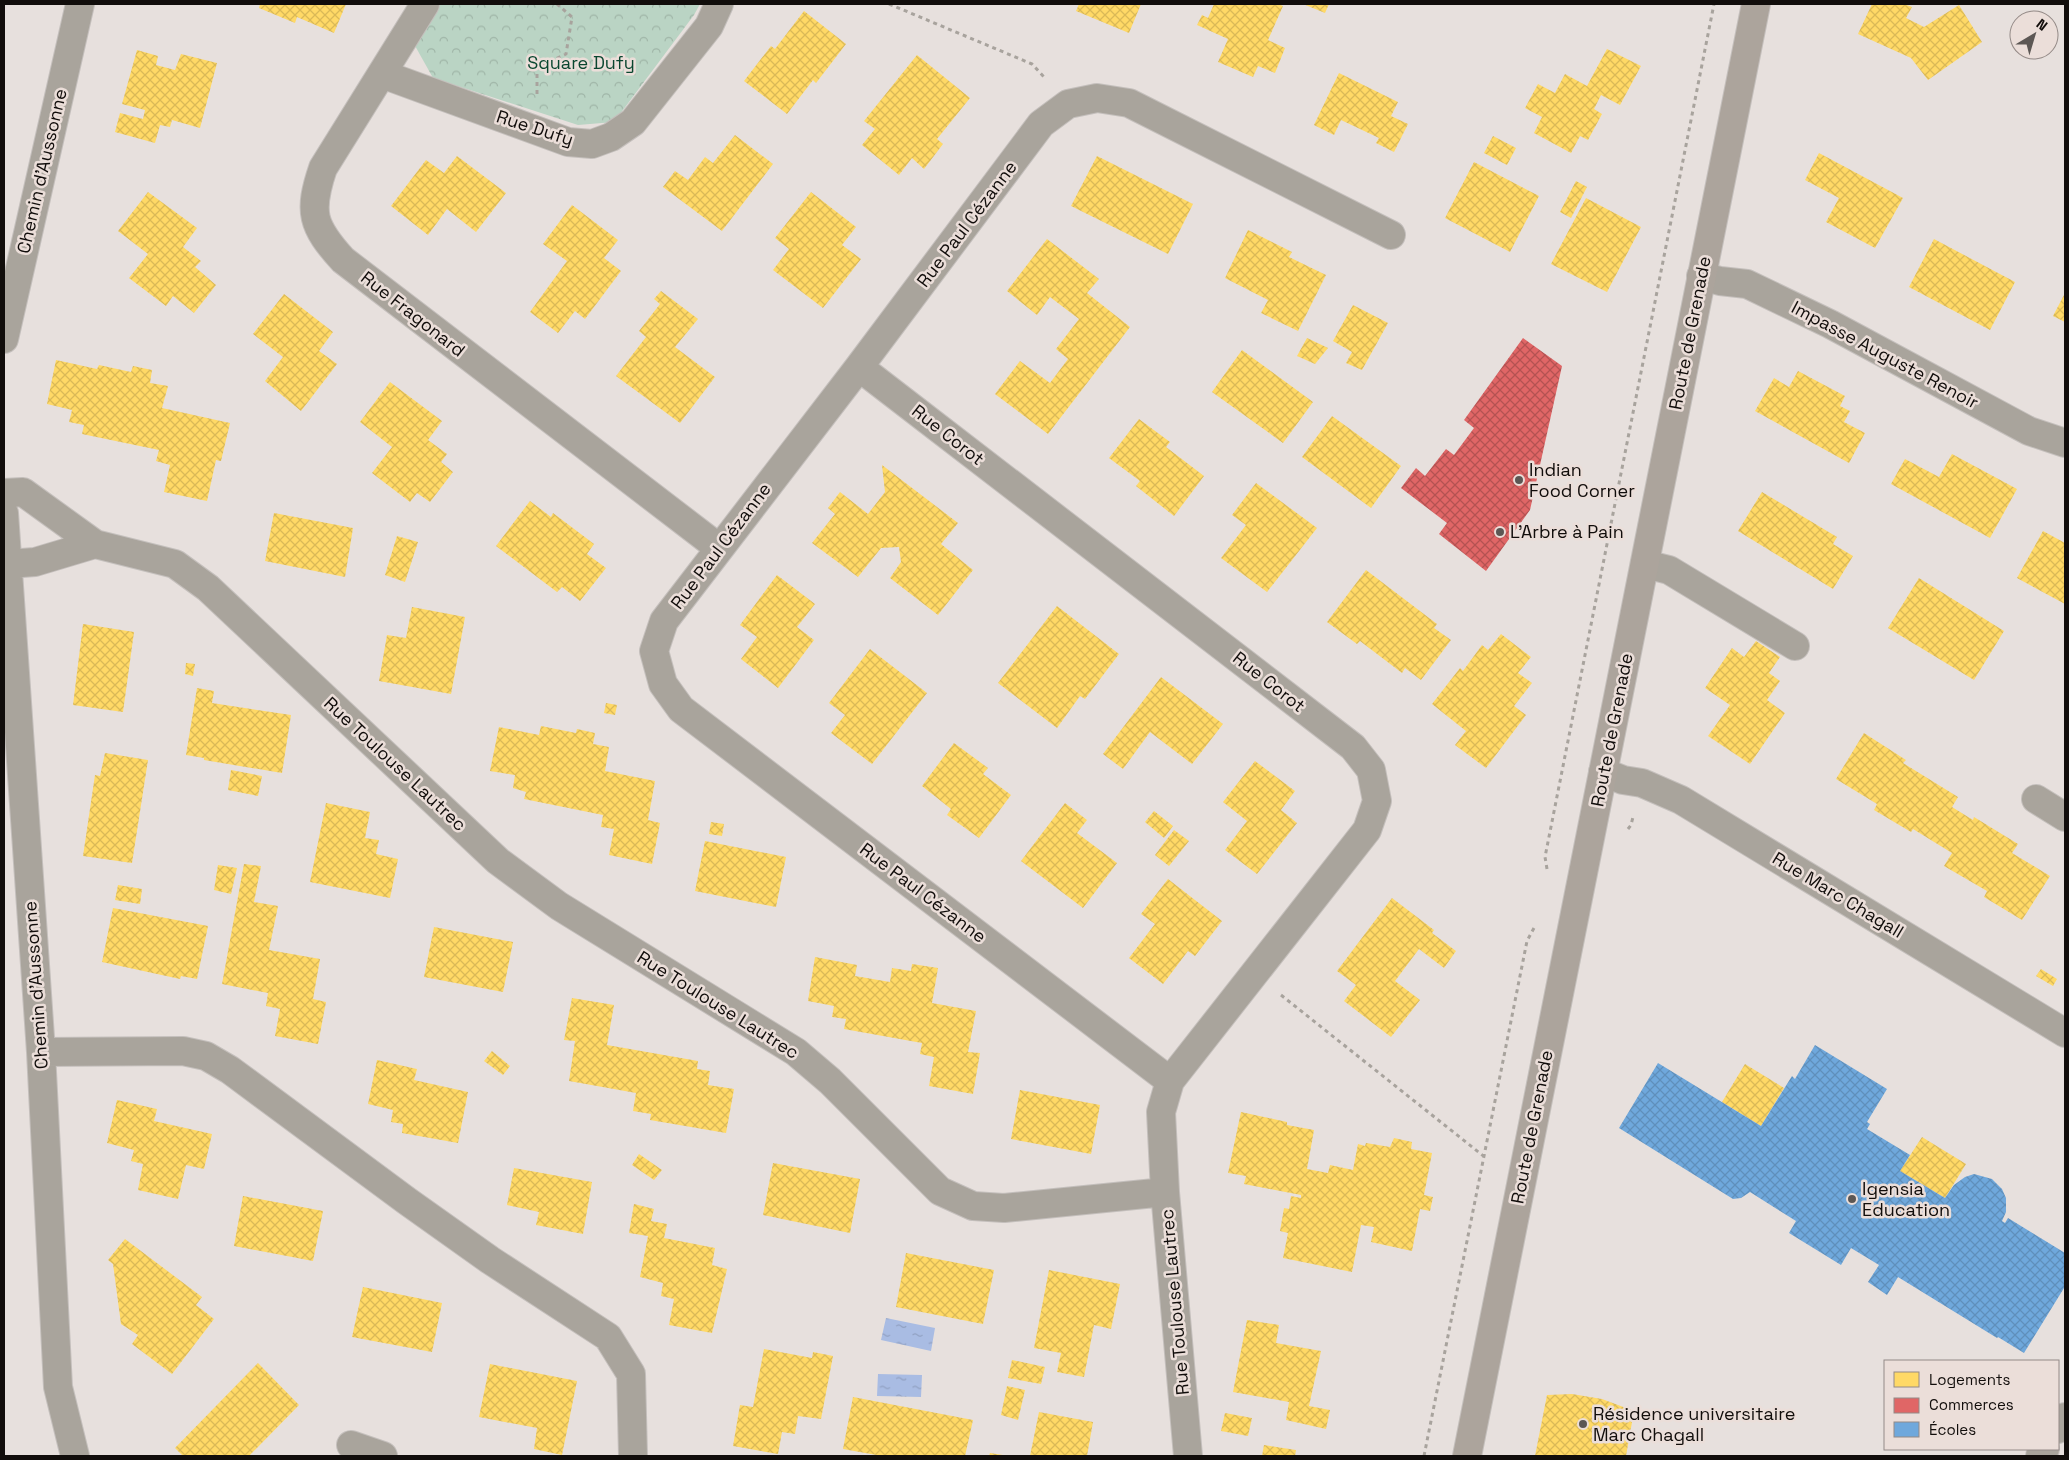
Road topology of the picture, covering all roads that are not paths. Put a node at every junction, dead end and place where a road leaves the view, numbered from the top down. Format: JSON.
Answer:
{"nodes":[{"id":1,"x":80,"y":4,"type":"edge"},
{"id":2,"x":425,"y":4,"type":"edge"},
{"id":3,"x":719,"y":4,"type":"edge"},
{"id":4,"x":1756,"y":4,"type":"edge"},
{"id":5,"x":382,"y":74,"type":"junction"},
{"id":6,"x":1391,"y":235,"type":"dead end"},
{"id":7,"x":1702,"y":276,"type":"junction"},
{"id":8,"x":4,"y":339,"type":"edge"},
{"id":9,"x":859,"y":367,"type":"junction"},
{"id":10,"x":2065,"y":444,"type":"edge"},
{"id":11,"x":4,"y":493,"type":"edge"},
{"id":12,"x":4,"y":513,"type":"edge"},
{"id":13,"x":95,"y":544,"type":"junction"},
{"id":14,"x":718,"y":548,"type":"junction"},
{"id":15,"x":8,"y":564,"type":"junction"},
{"id":16,"x":1645,"y":564,"type":"junction"},
{"id":17,"x":1795,"y":646,"type":"dead end"},
{"id":18,"x":1603,"y":772,"type":"junction"},
{"id":19,"x":2036,"y":799,"type":"dead end"},
{"id":20,"x":2065,"y":817,"type":"edge"},
{"id":21,"x":2065,"y":1033,"type":"edge"},
{"id":22,"x":41,"y":1052,"type":"junction"},
{"id":23,"x":1170,"y":1081,"type":"junction"},
{"id":24,"x":1165,"y":1192,"type":"junction"},
{"id":25,"x":351,"y":1445,"type":"dead end"},
{"id":26,"x":75,"y":1456,"type":"edge"},
{"id":27,"x":383,"y":1456,"type":"edge"},
{"id":28,"x":633,"y":1456,"type":"edge"},
{"id":29,"x":1188,"y":1456,"type":"edge"},
{"id":30,"x":1467,"y":1456,"type":"edge"}],
"edges":[{"from":1,"to":8,"type":"street","name":"Chemin d'Aussonne"},
{"from":2,"to":5,"type":"street","name":"Rue Fragonard"},
{"from":3,"to":5,"type":"street","name":"Rue Dufy"},
{"from":4,"to":7,"type":"main road","name":"Route de Grenade"},
{"from":5,"to":14,"type":"street","name":"Rue Fragonard"},
{"from":6,"to":9,"type":"street","name":"Rue Paul Cézanne"},
{"from":7,"to":10,"type":"street","name":"Impasse Auguste Renoir"},
{"from":7,"to":16,"type":"main road","name":"Route de Grenade"},
{"from":9,"to":14,"type":"street","name":"Rue Paul Cézanne"},
{"from":9,"to":23,"type":"street","name":"Rue Corot"},
{"from":11,"to":13,"type":"street","name":"Rue Toulouse Lautrec"},
{"from":12,"to":15,"type":"street","name":"Chemin d'Aussonne"},
{"from":13,"to":15,"type":"street"},
{"from":13,"to":24,"type":"street","name":"Rue Toulouse Lautrec"},
{"from":14,"to":23,"type":"street","name":"Rue Paul Cézanne"},
{"from":15,"to":22,"type":"street","name":"Chemin d'Aussonne"},
{"from":16,"to":17,"type":"street"},
{"from":16,"to":18,"type":"main road","name":"Route de Grenade"},
{"from":18,"to":21,"type":"street","name":"Rue Marc Chagall"},
{"from":18,"to":30,"type":"main road","name":"Route de Grenade"},
{"from":19,"to":20,"type":"street"},
{"from":22,"to":26,"type":"street","name":"Chemin d'Aussonne"},
{"from":22,"to":28,"type":"street"},
{"from":23,"to":24,"type":"street"},
{"from":24,"to":29,"type":"street","name":"Rue Toulouse Lautrec"},
{"from":25,"to":27,"type":"street"}]}
